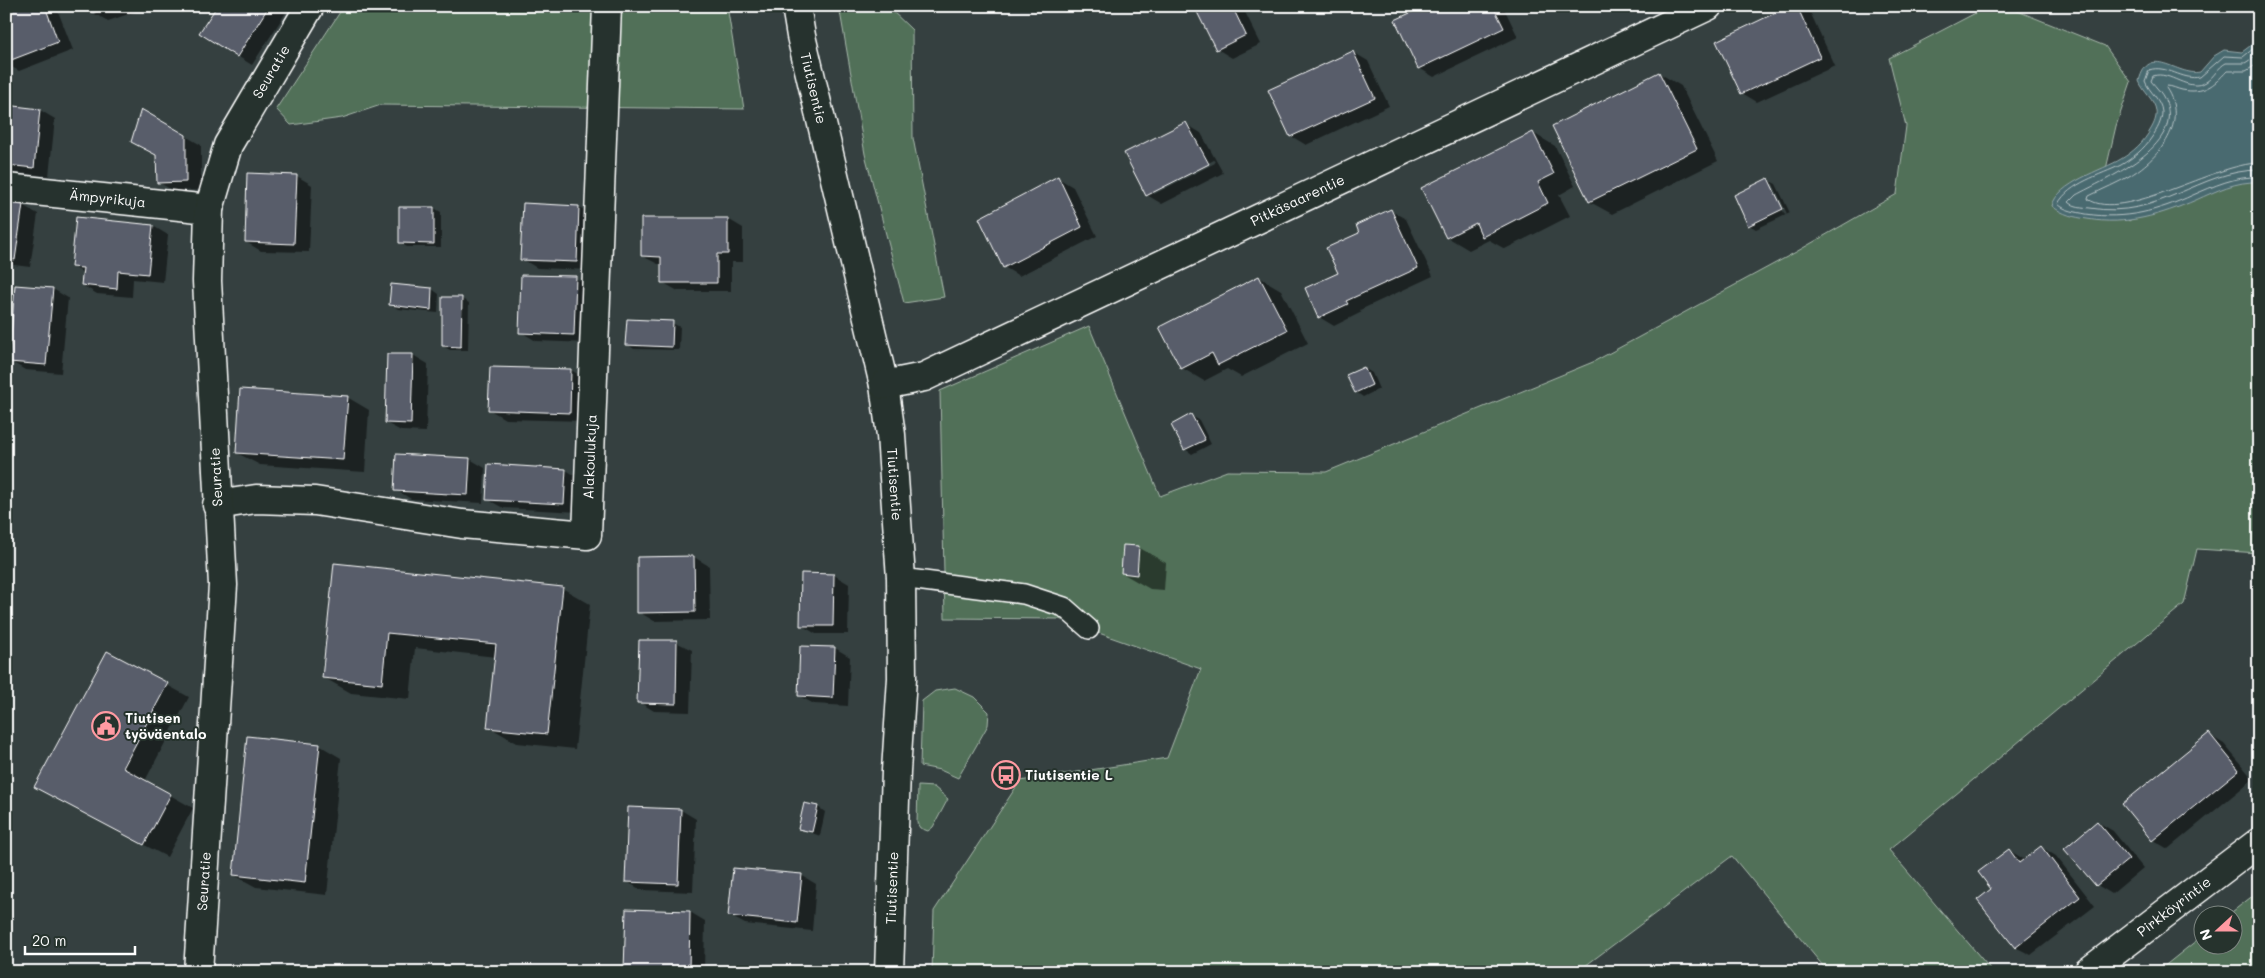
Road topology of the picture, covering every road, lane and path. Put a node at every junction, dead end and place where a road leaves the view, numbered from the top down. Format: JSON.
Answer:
{"nodes":[{"id":1,"x":310,"y":6,"type":"edge"},
{"id":2,"x":607,"y":6,"type":"edge"},
{"id":3,"x":796,"y":6,"type":"edge"},
{"id":4,"x":1708,"y":6,"type":"edge"},
{"id":5,"x":6,"y":188,"type":"edge"},
{"id":6,"x":209,"y":209,"type":"junction"},
{"id":7,"x":884,"y":385,"type":"junction"},
{"id":8,"x":217,"y":504,"type":"junction"},
{"id":9,"x":901,"y":578,"type":"junction"},
{"id":10,"x":1089,"y":629,"type":"dead end"},
{"id":11,"x":2259,"y":842,"type":"edge"},
{"id":12,"x":198,"y":972,"type":"edge"},
{"id":13,"x":889,"y":972,"type":"edge"},
{"id":14,"x":2088,"y":972,"type":"edge"}],
"edges":[{"from":1,"to":6,"type":"street","name":"Seuratie"},
{"from":2,"to":8,"type":"street","name":"Alakoulukuja"},
{"from":3,"to":7,"type":"street","name":"Tiutisentie"},
{"from":4,"to":7,"type":"street","name":"Pitkäsaarentie"},
{"from":5,"to":6,"type":"street","name":"Ämpyrikuja"},
{"from":6,"to":8,"type":"street","name":"Seuratie"},
{"from":7,"to":9,"type":"street","name":"Tiutisentie"},
{"from":8,"to":12,"type":"street","name":"Seuratie"},
{"from":9,"to":10,"type":"lane"},
{"from":9,"to":13,"type":"street","name":"Tiutisentie"},
{"from":11,"to":14,"type":"street","name":"Pirkköyrintie"}]}
